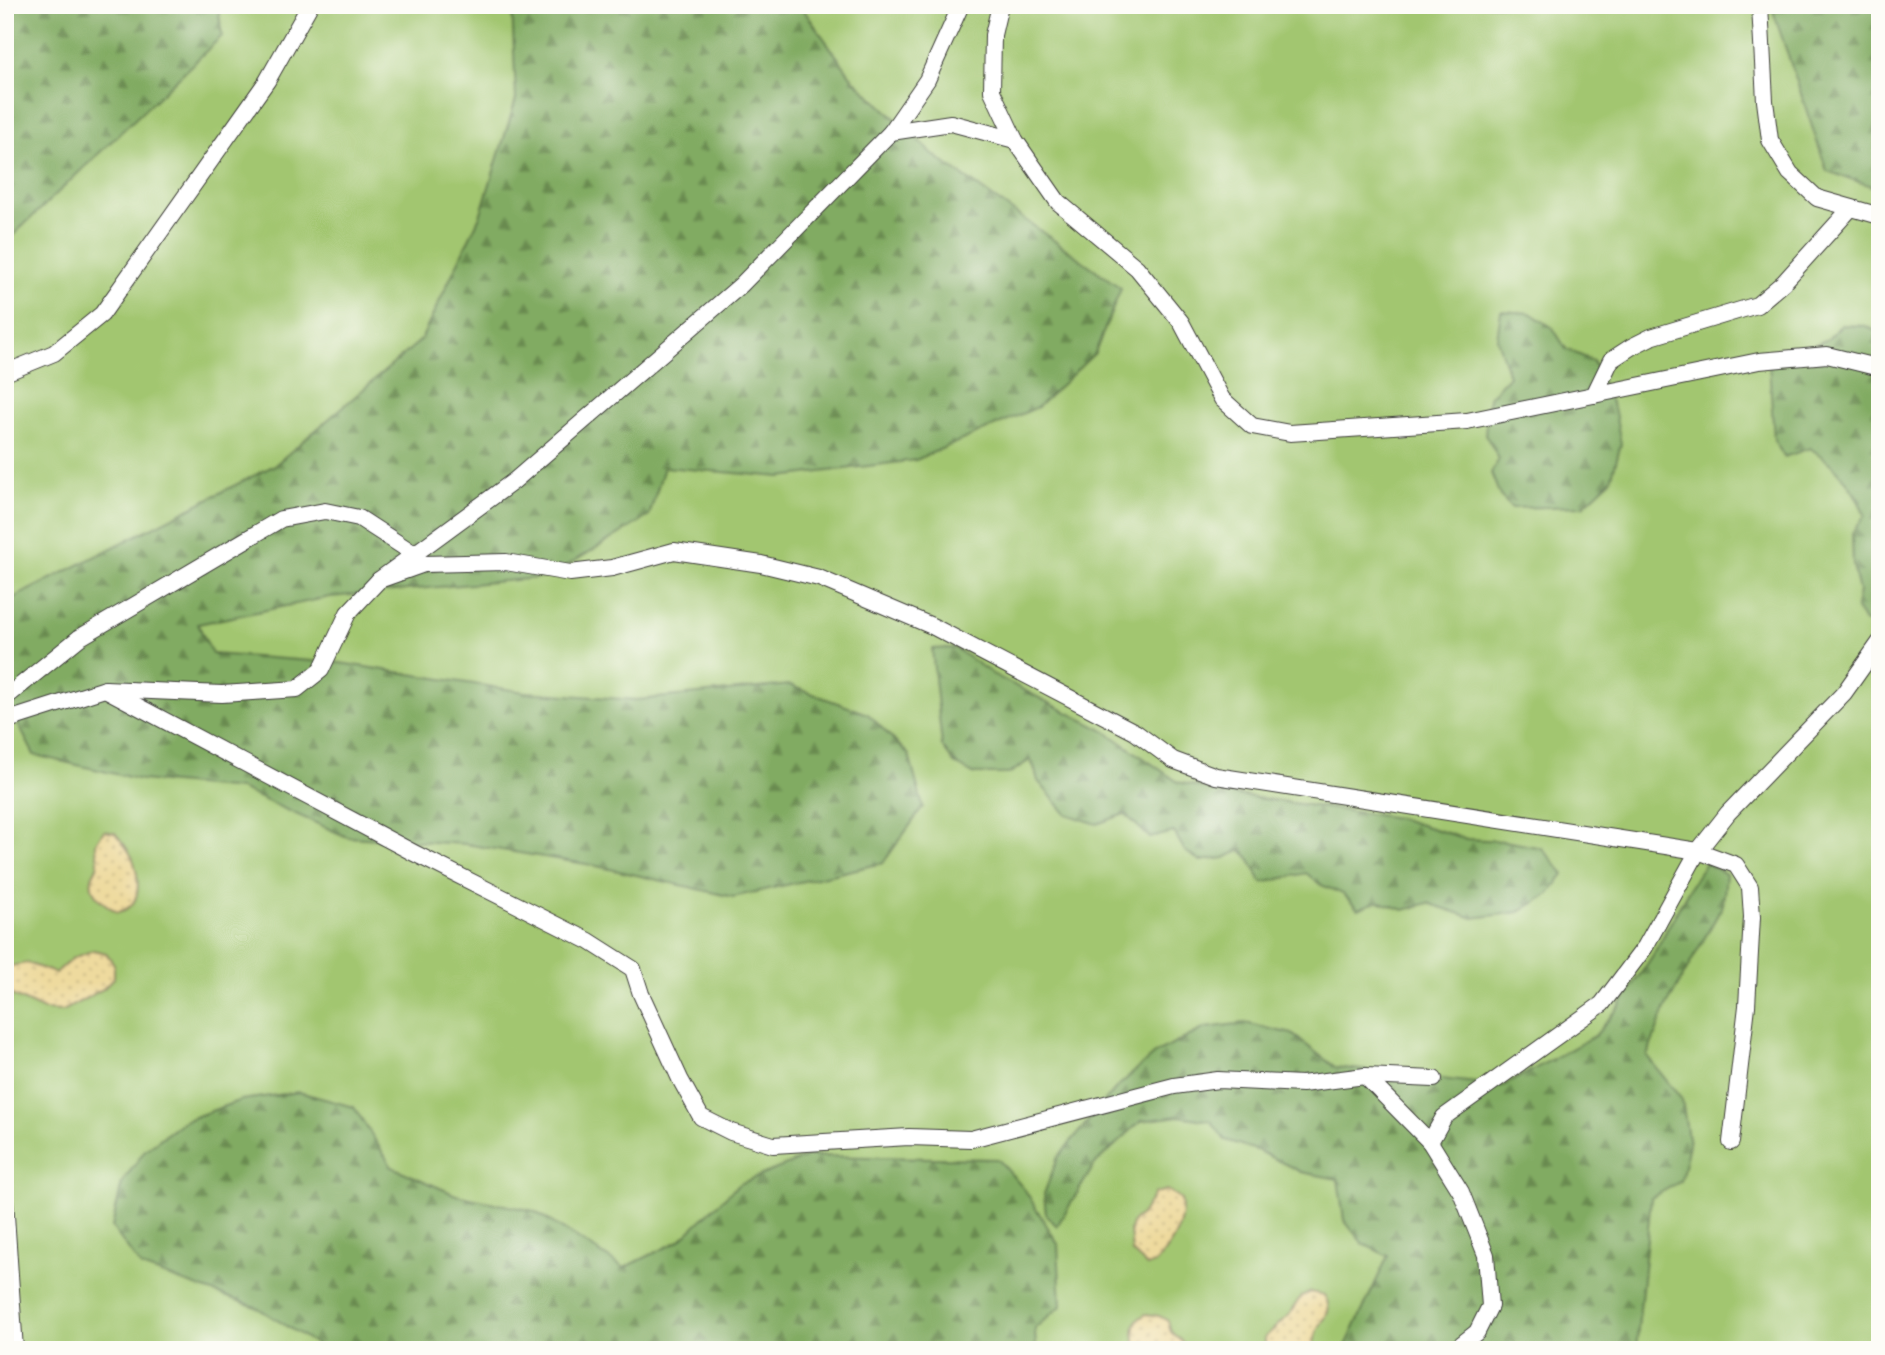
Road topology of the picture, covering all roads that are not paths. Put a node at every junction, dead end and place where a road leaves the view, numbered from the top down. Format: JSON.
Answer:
{"nodes":[{"id":1,"x":310,"y":5,"type":"edge"},
{"id":2,"x":961,"y":5,"type":"edge"},
{"id":3,"x":1000,"y":5,"type":"edge"},
{"id":4,"x":1760,"y":5,"type":"edge"},
{"id":5,"x":891,"y":132,"type":"junction"},
{"id":6,"x":1015,"y":140,"type":"junction"},
{"id":7,"x":1851,"y":208,"type":"junction"},
{"id":8,"x":1880,"y":216,"type":"edge"},
{"id":9,"x":1880,"y":368,"type":"edge"},
{"id":10,"x":5,"y":373,"type":"edge"},
{"id":11,"x":1594,"y":395,"type":"junction"},
{"id":12,"x":413,"y":553,"type":"junction"},
{"id":13,"x":379,"y":580,"type":"junction"},
{"id":14,"x":1880,"y":642,"type":"edge"},
{"id":15,"x":105,"y":689,"type":"junction"},
{"id":16,"x":5,"y":698,"type":"edge"},
{"id":17,"x":5,"y":721,"type":"edge"},
{"id":18,"x":1698,"y":851,"type":"junction"},
{"id":19,"x":1365,"y":1076,"type":"junction"},
{"id":20,"x":1434,"y":1079,"type":"dead end"},
{"id":21,"x":1430,"y":1142,"type":"junction"},
{"id":22,"x":1731,"y":1142,"type":"dead end"},
{"id":23,"x":5,"y":1200,"type":"edge"},
{"id":24,"x":15,"y":1350,"type":"edge"},
{"id":25,"x":1454,"y":1350,"type":"edge"}],
"edges":[{"from":1,"to":10,"type":"lane"},
{"from":2,"to":5,"type":"lane"},
{"from":3,"to":6,"type":"lane"},
{"from":4,"to":7,"type":"lane"},
{"from":5,"to":6,"type":"lane"},
{"from":5,"to":12,"type":"lane"},
{"from":6,"to":11,"type":"lane"},
{"from":7,"to":8,"type":"lane"},
{"from":7,"to":11,"type":"lane"},
{"from":9,"to":11,"type":"lane"},
{"from":12,"to":13,"type":"lane"},
{"from":12,"to":16,"type":"lane"},
{"from":13,"to":15,"type":"lane"},
{"from":13,"to":18,"type":"lane"},
{"from":14,"to":18,"type":"lane"},
{"from":15,"to":17,"type":"lane"},
{"from":15,"to":19,"type":"lane"},
{"from":18,"to":21,"type":"lane"},
{"from":18,"to":22,"type":"lane"},
{"from":19,"to":20,"type":"lane"},
{"from":19,"to":21,"type":"lane"},
{"from":21,"to":25,"type":"lane"},
{"from":23,"to":24,"type":"lane"}]}
